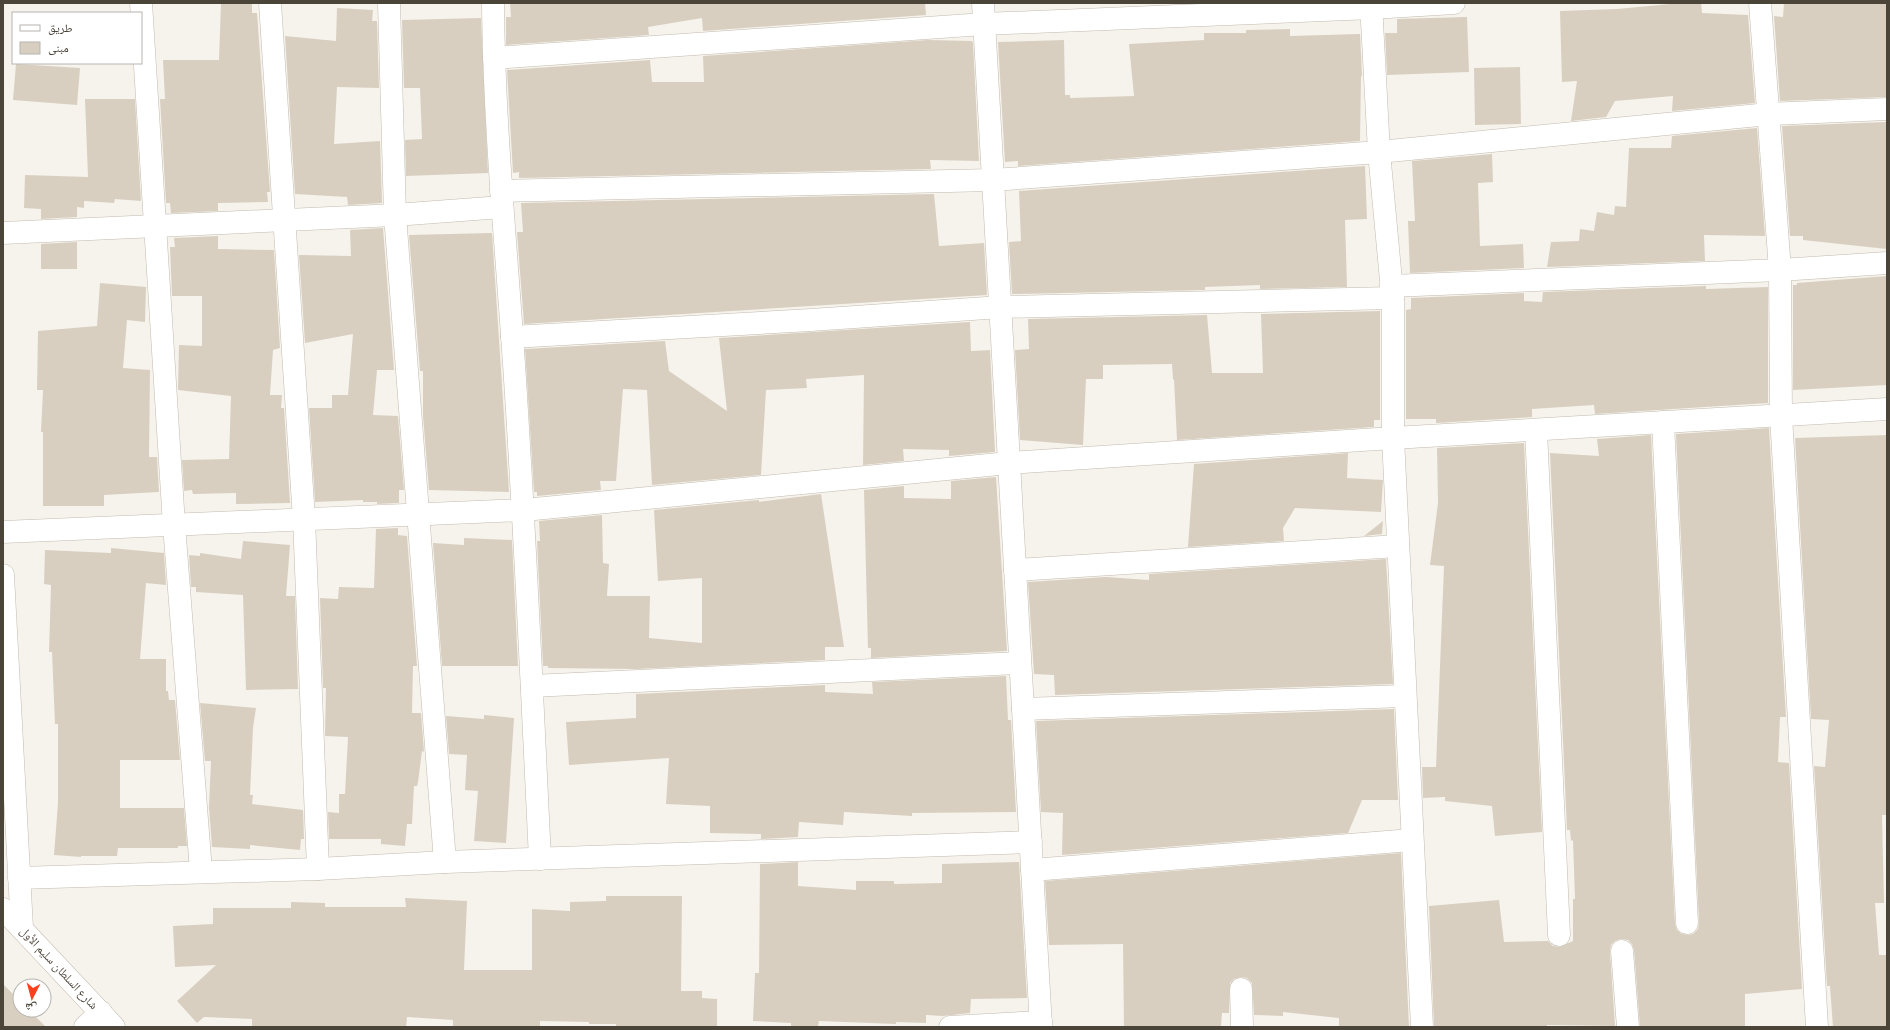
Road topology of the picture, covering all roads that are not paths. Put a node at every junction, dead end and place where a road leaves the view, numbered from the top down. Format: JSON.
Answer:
{"nodes":[{"id":1,"x":270,"y":3,"type":"edge"},
{"id":2,"x":389,"y":3,"type":"edge"},
{"id":3,"x":493,"y":3,"type":"edge"},
{"id":4,"x":983,"y":3,"type":"edge"},
{"id":5,"x":1454,"y":3,"type":"edge"},
{"id":6,"x":1760,"y":3,"type":"edge"},
{"id":7,"x":1371,"y":6,"type":"edge"},
{"id":8,"x":142,"y":19,"type":"edge"},
{"id":9,"x":984,"y":24,"type":"junction"},
{"id":10,"x":494,"y":58,"type":"junction"},
{"id":11,"x":1887,"y":109,"type":"edge"},
{"id":12,"x":1769,"y":114,"type":"junction"},
{"id":13,"x":1378,"y":152,"type":"junction"},
{"id":14,"x":993,"y":180,"type":"junction"},
{"id":15,"x":502,"y":199,"type":"junction"},
{"id":16,"x":395,"y":215,"type":"junction"},
{"id":17,"x":286,"y":220,"type":"junction"},
{"id":18,"x":155,"y":226,"type":"junction"},
{"id":19,"x":3,"y":233,"type":"edge"},
{"id":20,"x":1887,"y":263,"type":"edge"},
{"id":21,"x":1780,"y":270,"type":"junction"},
{"id":22,"x":1392,"y":292,"type":"junction"},
{"id":23,"x":1001,"y":307,"type":"junction"},
{"id":24,"x":512,"y":337,"type":"junction"},
{"id":25,"x":1887,"y":409,"type":"edge"},
{"id":26,"x":1781,"y":416,"type":"junction"},
{"id":27,"x":1663,"y":422,"type":"junction"},
{"id":28,"x":1536,"y":430,"type":"junction"},
{"id":29,"x":1393,"y":438,"type":"junction"},
{"id":30,"x":1009,"y":463,"type":"junction"},
{"id":31,"x":524,"y":510,"type":"junction"},
{"id":32,"x":419,"y":514,"type":"junction"},
{"id":33,"x":304,"y":519,"type":"junction"},
{"id":34,"x":174,"y":525,"type":"junction"},
{"id":35,"x":3,"y":532,"type":"edge"},
{"id":36,"x":1398,"y":546,"type":"junction"},
{"id":37,"x":1015,"y":570,"type":"junction"},
{"id":38,"x":3,"y":575,"type":"edge"},
{"id":39,"x":1020,"y":663,"type":"junction"},
{"id":40,"x":532,"y":686,"type":"junction"},
{"id":41,"x":1405,"y":696,"type":"junction"},
{"id":42,"x":1023,"y":709,"type":"junction"},
{"id":43,"x":1412,"y":840,"type":"junction"},
{"id":44,"x":1031,"y":842,"type":"junction"},
{"id":45,"x":540,"y":859,"type":"junction"},
{"id":46,"x":445,"y":862,"type":"junction"},
{"id":47,"x":318,"y":869,"type":"junction"},
{"id":48,"x":1032,"y":870,"type":"junction"},
{"id":49,"x":201,"y":871,"type":"junction"},
{"id":50,"x":19,"y":878,"type":"junction"},
{"id":51,"x":3,"y":908,"type":"edge"},
{"id":52,"x":1687,"y":923,"type":"dead end"},
{"id":53,"x":22,"y":928,"type":"junction"},
{"id":54,"x":1559,"y":935,"type":"dead end"},
{"id":55,"x":1622,"y":951,"type":"dead end"},
{"id":56,"x":1241,"y":989,"type":"dead end"},
{"id":57,"x":100,"y":1022,"type":"edge"},
{"id":58,"x":1041,"y":1025,"type":"edge"},
{"id":59,"x":950,"y":1027,"type":"edge"},
{"id":60,"x":1242,"y":1027,"type":"edge"},
{"id":61,"x":1422,"y":1027,"type":"edge"},
{"id":62,"x":1628,"y":1027,"type":"edge"},
{"id":63,"x":1817,"y":1027,"type":"edge"}],
"edges":[{"from":1,"to":17,"type":"street"},
{"from":2,"to":16,"type":"street"},
{"from":3,"to":10,"type":"street"},
{"from":4,"to":9,"type":"street"},
{"from":5,"to":7,"type":"street"},
{"from":6,"to":12,"type":"street"},
{"from":7,"to":9,"type":"street"},
{"from":7,"to":13,"type":"street"},
{"from":8,"to":18,"type":"street"},
{"from":9,"to":10,"type":"street"},
{"from":9,"to":14,"type":"street"},
{"from":10,"to":15,"type":"street"},
{"from":11,"to":12,"type":"street"},
{"from":12,"to":13,"type":"street"},
{"from":12,"to":21,"type":"street"},
{"from":13,"to":14,"type":"street"},
{"from":13,"to":22,"type":"street"},
{"from":14,"to":15,"type":"street"},
{"from":14,"to":23,"type":"street"},
{"from":15,"to":16,"type":"street"},
{"from":15,"to":24,"type":"street"},
{"from":16,"to":17,"type":"street"},
{"from":16,"to":32,"type":"street"},
{"from":17,"to":18,"type":"street"},
{"from":17,"to":33,"type":"street"},
{"from":18,"to":19,"type":"street"},
{"from":18,"to":34,"type":"street"},
{"from":20,"to":21,"type":"street"},
{"from":21,"to":22,"type":"street"},
{"from":21,"to":26,"type":"street"},
{"from":22,"to":23,"type":"street"},
{"from":22,"to":29,"type":"street"},
{"from":23,"to":24,"type":"street"},
{"from":23,"to":30,"type":"street"},
{"from":24,"to":31,"type":"street"},
{"from":25,"to":26,"type":"street"},
{"from":26,"to":27,"type":"street"},
{"from":26,"to":63,"type":"street"},
{"from":27,"to":28,"type":"street"},
{"from":27,"to":52,"type":"street"},
{"from":28,"to":29,"type":"street"},
{"from":28,"to":54,"type":"street"},
{"from":29,"to":30,"type":"street"},
{"from":29,"to":36,"type":"street"},
{"from":30,"to":31,"type":"street"},
{"from":30,"to":37,"type":"street"},
{"from":31,"to":32,"type":"street"},
{"from":31,"to":40,"type":"street"},
{"from":32,"to":33,"type":"street"},
{"from":32,"to":46,"type":"street"},
{"from":33,"to":34,"type":"street"},
{"from":33,"to":47,"type":"street"},
{"from":34,"to":35,"type":"street"},
{"from":34,"to":49,"type":"street"},
{"from":36,"to":37,"type":"street"},
{"from":36,"to":41,"type":"street"},
{"from":37,"to":39,"type":"street"},
{"from":38,"to":50,"type":"street"},
{"from":39,"to":40,"type":"street"},
{"from":39,"to":42,"type":"street"},
{"from":40,"to":45,"type":"street"},
{"from":41,"to":42,"type":"street"},
{"from":41,"to":43,"type":"street"},
{"from":42,"to":44,"type":"street"},
{"from":43,"to":48,"type":"street"},
{"from":43,"to":61,"type":"street"},
{"from":44,"to":45,"type":"street"},
{"from":44,"to":48,"type":"street"},
{"from":45,"to":46,"type":"street"},
{"from":46,"to":47,"type":"street"},
{"from":47,"to":49,"type":"street"},
{"from":48,"to":58,"type":"street"},
{"from":49,"to":50,"type":"street"},
{"from":50,"to":53,"type":"street"},
{"from":51,"to":53,"type":"street","name":"شارع السلطان سليم الأول"},
{"from":53,"to":57,"type":"street","name":"شارع السلطان سليم الأول"},
{"from":55,"to":62,"type":"street"},
{"from":56,"to":60,"type":"street"},
{"from":58,"to":59,"type":"street"}]}
